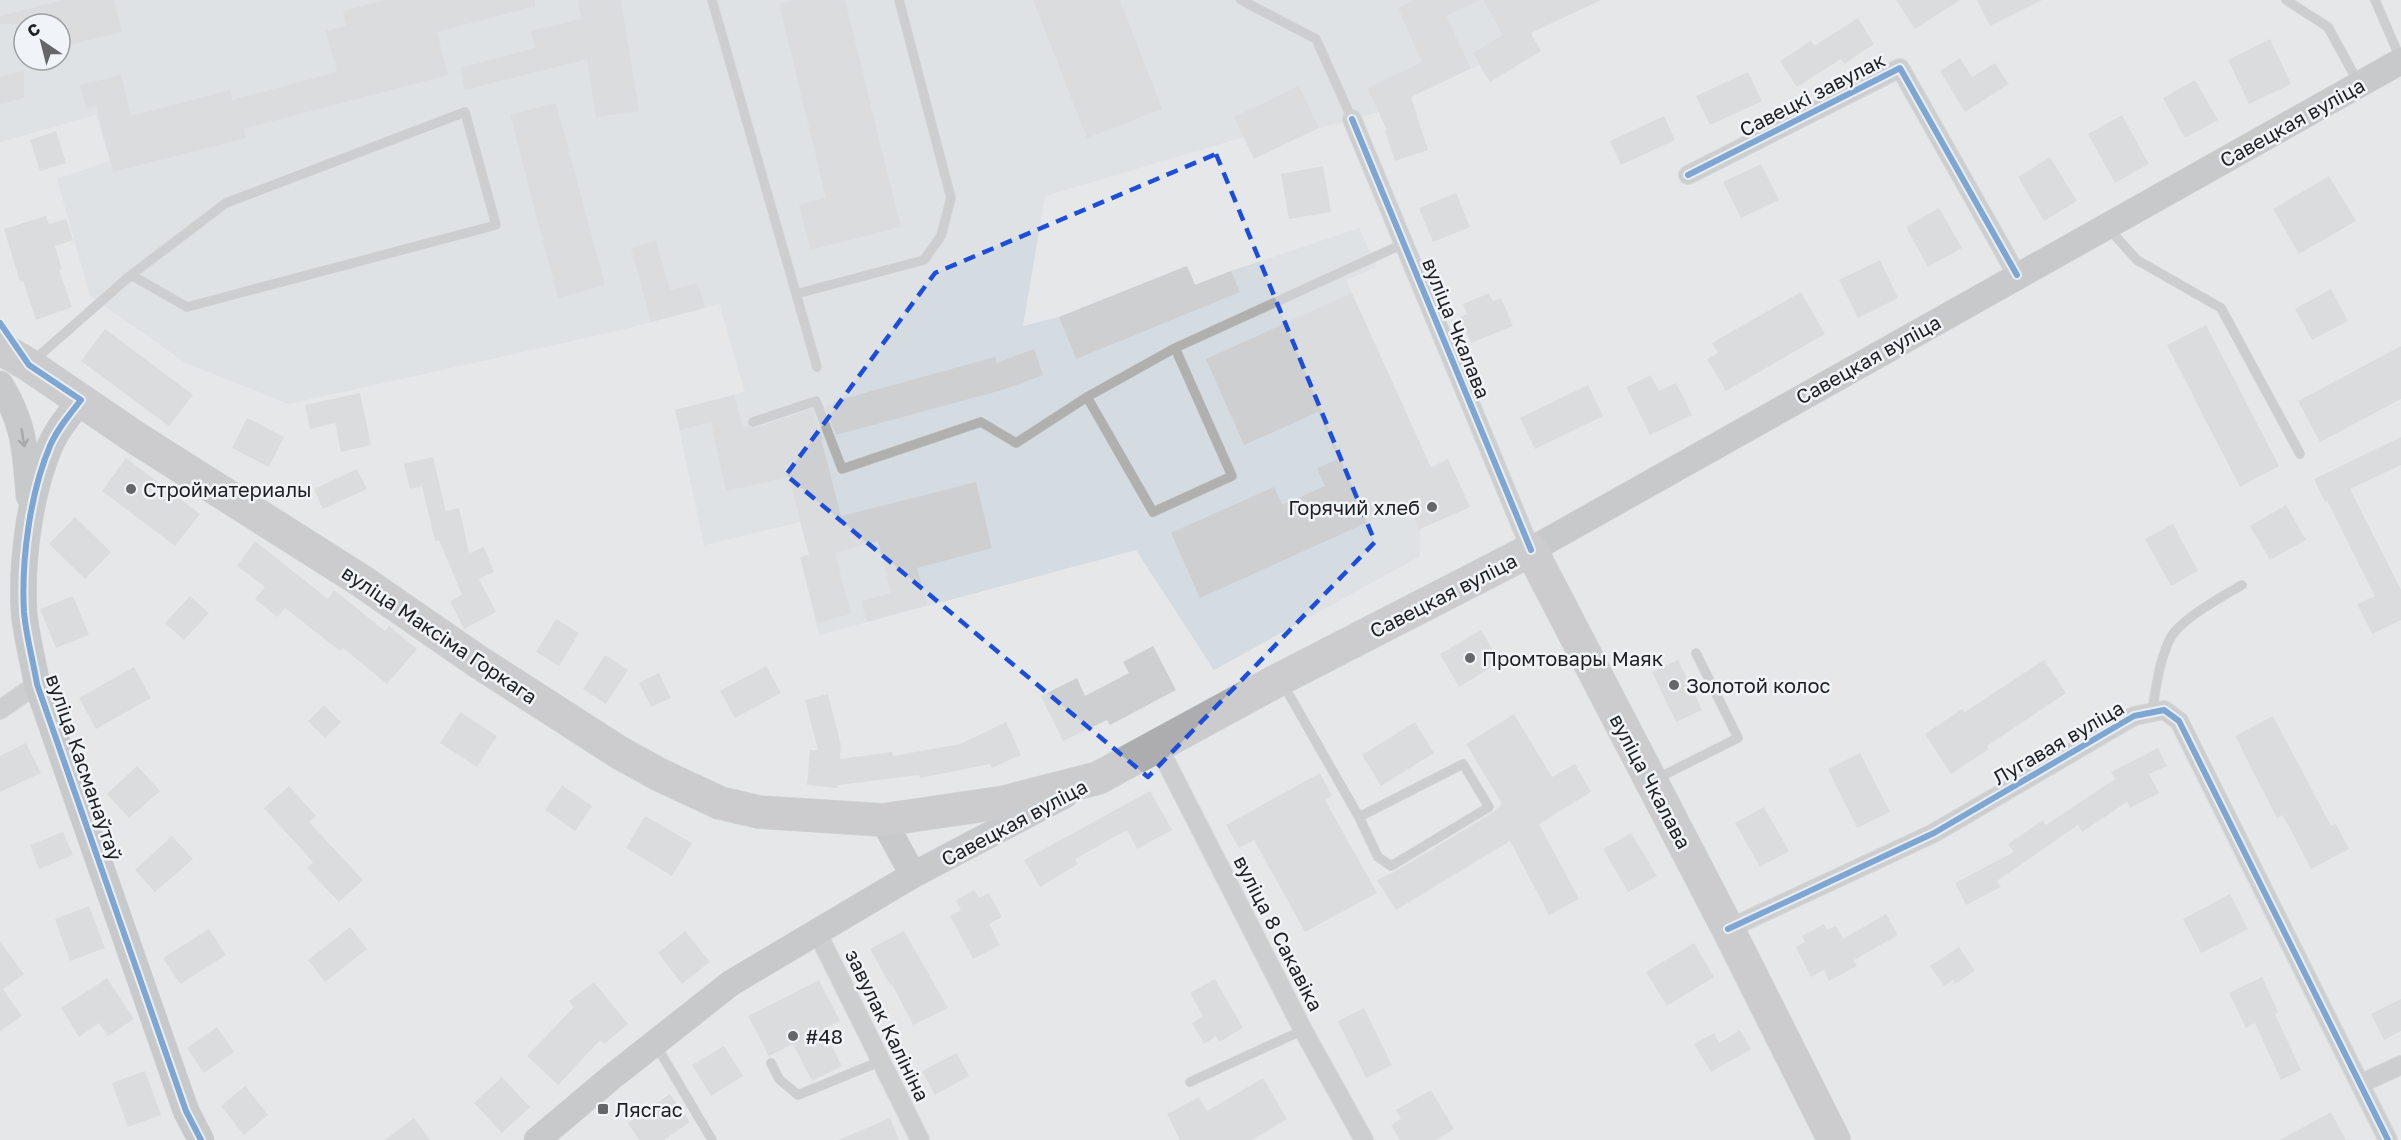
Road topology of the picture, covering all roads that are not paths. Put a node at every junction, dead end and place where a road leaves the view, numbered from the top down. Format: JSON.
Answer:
{"nodes":[{"id":1,"x":712,"y":0,"type":"edge"},
{"id":2,"x":899,"y":0,"type":"edge"},
{"id":3,"x":1241,"y":0,"type":"edge"},
{"id":4,"x":2286,"y":0,"type":"edge"},
{"id":5,"x":2375,"y":0,"type":"edge"},
{"id":6,"x":2401,"y":60,"type":"edge"},
{"id":7,"x":2360,"y":84,"type":"junction"},
{"id":8,"x":1352,"y":119,"type":"joint"},
{"id":9,"x":1688,"y":175,"type":"dead end"},
{"id":10,"x":2105,"y":226,"type":"junction"},
{"id":11,"x":1405,"y":243,"type":"junction"},
{"id":12,"x":131,"y":275,"type":"junction"},
{"id":13,"x":2017,"y":275,"type":"junction"},
{"id":14,"x":796,"y":294,"type":"junction"},
{"id":15,"x":0,"y":323,"type":"edge"},
{"id":16,"x":0,"y":348,"type":"edge"},
{"id":17,"x":1175,"y":348,"type":"junction"},
{"id":18,"x":29,"y":365,"type":"junction"},
{"id":19,"x":817,"y":367,"type":"dead end"},
{"id":20,"x":0,"y":384,"type":"edge"},
{"id":21,"x":1087,"y":397,"type":"junction"},
{"id":22,"x":81,"y":400,"type":"junction"},
{"id":23,"x":753,"y":422,"type":"dead end"},
{"id":24,"x":2300,"y":454,"type":"dead end"},
{"id":25,"x":31,"y":514,"type":"junction"},
{"id":26,"x":1531,"y":550,"type":"junction"},
{"id":27,"x":2241,"y":585,"type":"dead end"},
{"id":28,"x":1696,"y":653,"type":"dead end"},
{"id":29,"x":1281,"y":679,"type":"junction"},
{"id":30,"x":38,"y":684,"type":"junction"},
{"id":31,"x":0,"y":710,"type":"edge"},
{"id":32,"x":2152,"y":713,"type":"junction"},
{"id":33,"x":1158,"y":746,"type":"junction"},
{"id":34,"x":1098,"y":778,"type":"junction"},
{"id":35,"x":1651,"y":782,"type":"junction"},
{"id":36,"x":1359,"y":818,"type":"junction"},
{"id":37,"x":883,"y":820,"type":"junction"},
{"id":38,"x":913,"y":875,"type":"junction"},
{"id":39,"x":1728,"y":929,"type":"junction"},
{"id":40,"x":816,"y":930,"type":"junction"},
{"id":41,"x":1303,"y":1030,"type":"junction"},
{"id":42,"x":654,"y":1043,"type":"junction"},
{"id":43,"x":881,"y":1061,"type":"junction"},
{"id":44,"x":771,"y":1064,"type":"dead end"},
{"id":45,"x":2401,"y":1065,"type":"edge"},
{"id":46,"x":1190,"y":1082,"type":"dead end"},
{"id":47,"x":2360,"y":1084,"type":"junction"},
{"id":48,"x":201,"y":1140,"type":"edge"},
{"id":49,"x":537,"y":1140,"type":"edge"},
{"id":50,"x":712,"y":1140,"type":"edge"},
{"id":51,"x":920,"y":1140,"type":"edge"},
{"id":52,"x":1364,"y":1140,"type":"edge"},
{"id":53,"x":1834,"y":1140,"type":"edge"},
{"id":54,"x":2388,"y":1140,"type":"edge"}],
"edges":[{"from":1,"to":14,"type":"lane"},
{"from":2,"to":14,"type":"lane"},
{"from":3,"to":8,"type":"lane"},
{"from":4,"to":7,"type":"lane"},
{"from":5,"to":6,"type":"lane"},
{"from":6,"to":7,"type":"main road","name":"Савецкая вуліца"},
{"from":7,"to":10,"type":"main road","name":"Савецкая вуліца"},
{"from":8,"to":11,"type":"street","name":"вуліца Чкалава"},
{"from":9,"to":13,"type":"street","name":"Савецкі завулак"},
{"from":10,"to":13,"type":"main road","name":"Савецкая вуліца"},
{"from":10,"to":24,"type":"lane"},
{"from":11,"to":17,"type":"lane"},
{"from":11,"to":26,"type":"street","name":"вуліца Чкалава"},
{"from":12,"to":12,"type":"lane"},
{"from":12,"to":18,"type":"lane"},
{"from":13,"to":26,"type":"main road","name":"Савецкая вуліца"},
{"from":14,"to":19,"type":"lane"},
{"from":15,"to":18,"type":"highway","name":"вуліца Максіма Горкага"},
{"from":16,"to":18,"type":"highway","name":"вуліца Максіма Горкага"},
{"from":17,"to":21,"type":"lane"},
{"from":17,"to":21,"type":"lane"},
{"from":18,"to":22,"type":"highway","name":"вуліца Максіма Горкага"},
{"from":20,"to":25,"type":"main road","one_way":true},
{"from":21,"to":23,"type":"lane"},
{"from":22,"to":25,"type":"main road","name":"вуліца Касманаўтаў"},
{"from":22,"to":37,"type":"highway","name":"вуліца Максіма Горкага"},
{"from":25,"to":30,"type":"main road","name":"вуліца Касманаўтаў"},
{"from":26,"to":29,"type":"highway","name":"Савецкая вуліца"},
{"from":26,"to":35,"type":"highway","name":"вуліца Чкалава"},
{"from":27,"to":32,"type":"lane"},
{"from":28,"to":35,"type":"lane"},
{"from":29,"to":33,"type":"highway","name":"Савецкая вуліца"},
{"from":29,"to":36,"type":"lane"},
{"from":30,"to":31,"type":"street"},
{"from":30,"to":48,"type":"main road","name":"вуліца Касманаўтаў"},
{"from":32,"to":39,"type":"street","name":"Лугавая вуліца"},
{"from":32,"to":47,"type":"street","name":"Лугавая вуліца"},
{"from":33,"to":34,"type":"highway","name":"Савецкая вуліца"},
{"from":33,"to":41,"type":"street","name":"вуліца 8 Сакавіка"},
{"from":34,"to":37,"type":"highway","name":"вуліца Максіма Горкага"},
{"from":34,"to":38,"type":"main road","name":"Савецкая вуліца"},
{"from":35,"to":39,"type":"highway","name":"вуліца Чкалава"},
{"from":36,"to":36,"type":"lane"},
{"from":37,"to":38,"type":"main road"},
{"from":38,"to":40,"type":"main road","name":"Савецкая вуліца"},
{"from":39,"to":53,"type":"highway","name":"вуліца Чкалава"},
{"from":40,"to":42,"type":"main road","name":"Савецкая вуліца"},
{"from":40,"to":43,"type":"street","name":"завулак Калініна"},
{"from":41,"to":46,"type":"lane"},
{"from":41,"to":52,"type":"street","name":"вуліца 8 Сакавіка"},
{"from":42,"to":49,"type":"main road","name":"Савецкая вуліца"},
{"from":42,"to":50,"type":"lane"},
{"from":43,"to":44,"type":"lane"},
{"from":43,"to":51,"type":"street","name":"завулак Калініна"},
{"from":45,"to":47,"type":"street"},
{"from":47,"to":54,"type":"street","name":"Лугавая вуліца"}]}
